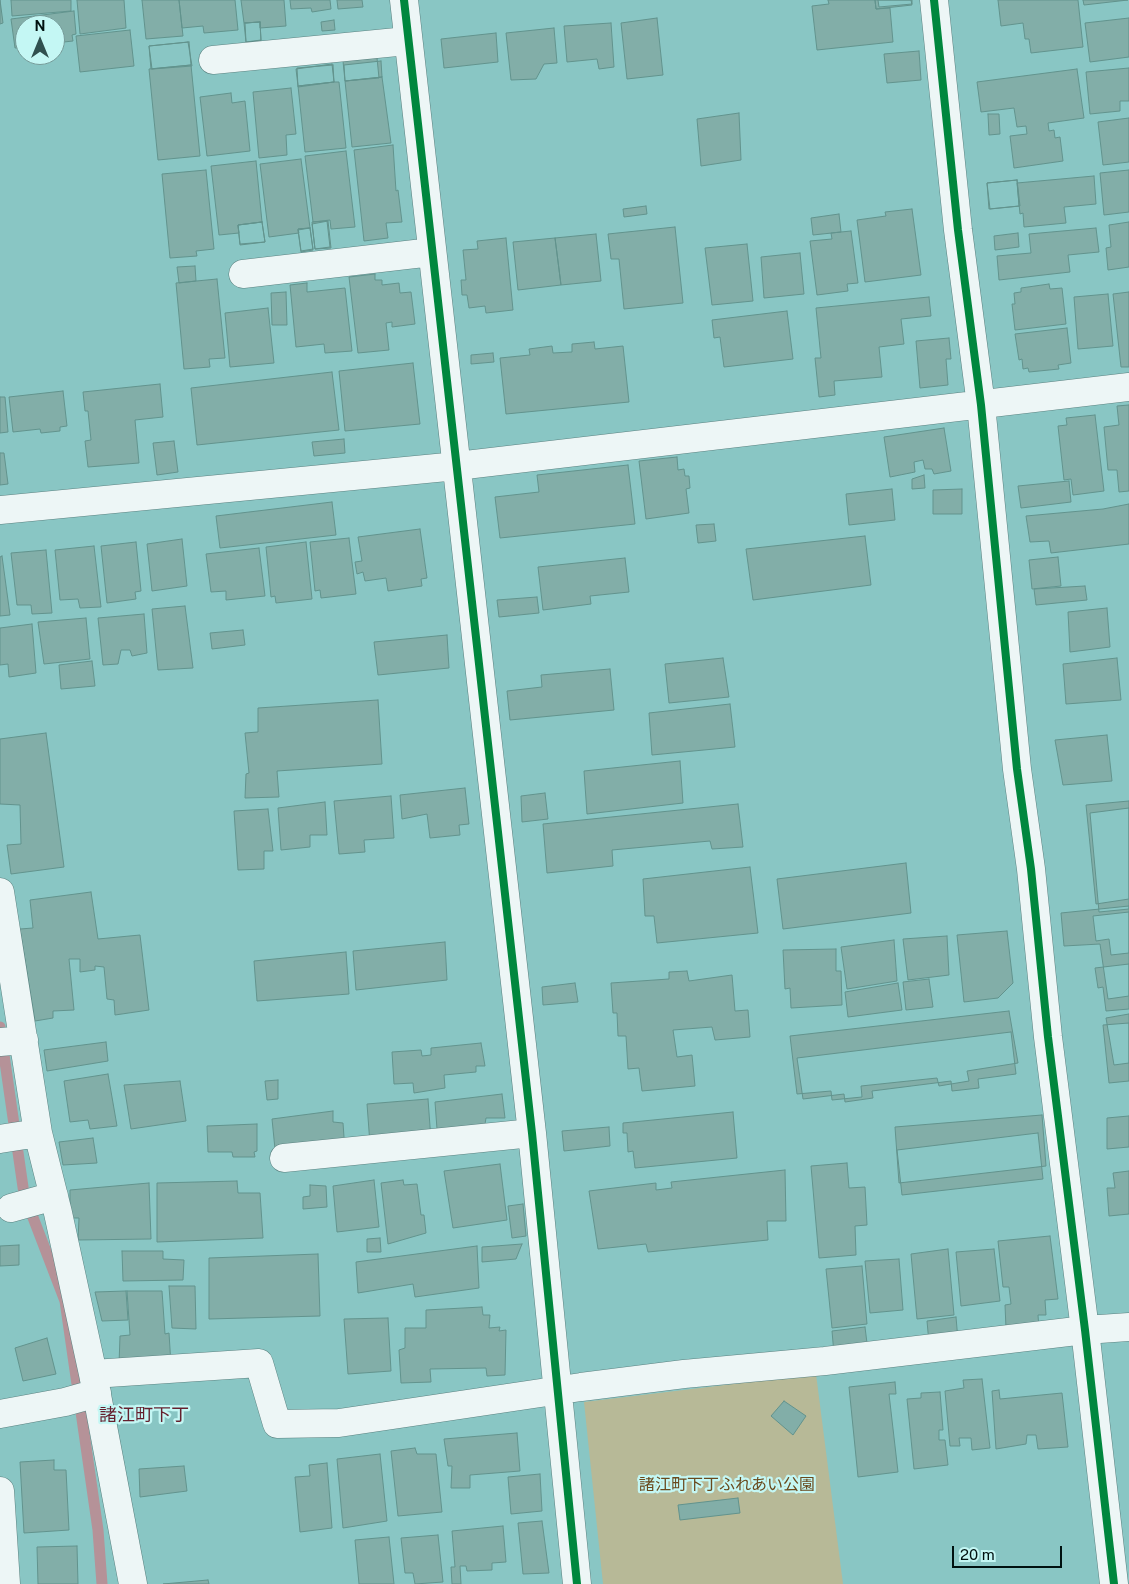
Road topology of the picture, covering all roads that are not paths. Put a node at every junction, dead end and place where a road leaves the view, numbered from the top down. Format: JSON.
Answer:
{"nodes":[{"id":1,"x":404,"y":0,"type":"edge"},
{"id":2,"x":934,"y":0,"type":"edge"},
{"id":3,"x":408,"y":40,"type":"junction"},
{"id":4,"x":213,"y":60,"type":"dead end"},
{"id":5,"x":432,"y":252,"type":"junction"},
{"id":6,"x":243,"y":274,"type":"dead end"},
{"id":7,"x":1129,"y":387,"type":"edge"},
{"id":8,"x":981,"y":405,"type":"junction"},
{"id":9,"x":457,"y":466,"type":"junction"},
{"id":10,"x":0,"y":510,"type":"edge"},
{"id":11,"x":0,"y":897,"type":"edge"},
{"id":12,"x":7,"y":970,"type":"edge"},
{"id":13,"x":12,"y":1041,"type":"edge"},
{"id":14,"x":38,"y":1134,"type":"junction"},
{"id":15,"x":532,"y":1134,"type":"junction"},
{"id":16,"x":0,"y":1138,"type":"edge"},
{"id":17,"x":284,"y":1158,"type":"dead end"},
{"id":18,"x":54,"y":1196,"type":"junction"},
{"id":19,"x":11,"y":1208,"type":"dead end"},
{"id":20,"x":1129,"y":1327,"type":"edge"},
{"id":21,"x":1085,"y":1330,"type":"junction"},
{"id":22,"x":95,"y":1384,"type":"junction"},
{"id":23,"x":559,"y":1391,"type":"junction"},
{"id":24,"x":0,"y":1414,"type":"edge"},
{"id":25,"x":0,"y":1491,"type":"edge"},
{"id":26,"x":6,"y":1584,"type":"edge"},
{"id":27,"x":133,"y":1584,"type":"edge"},
{"id":28,"x":577,"y":1584,"type":"edge"},
{"id":29,"x":1114,"y":1584,"type":"edge"}],
"edges":[{"from":1,"to":3,"type":"street"},
{"from":2,"to":8,"type":"street"},
{"from":3,"to":4,"type":"street"},
{"from":3,"to":5,"type":"street"},
{"from":5,"to":6,"type":"street"},
{"from":5,"to":9,"type":"street"},
{"from":7,"to":8,"type":"street"},
{"from":8,"to":9,"type":"street"},
{"from":8,"to":21,"type":"street"},
{"from":9,"to":10,"type":"street"},
{"from":9,"to":15,"type":"street"},
{"from":11,"to":12,"type":"street"},
{"from":12,"to":13,"type":"street"},
{"from":13,"to":14,"type":"street"},
{"from":14,"to":16,"type":"street"},
{"from":14,"to":18,"type":"street"},
{"from":15,"to":17,"type":"street"},
{"from":15,"to":23,"type":"street"},
{"from":18,"to":19,"type":"street"},
{"from":18,"to":22,"type":"street"},
{"from":20,"to":21,"type":"street"},
{"from":21,"to":23,"type":"street"},
{"from":21,"to":29,"type":"street"},
{"from":22,"to":23,"type":"street"},
{"from":22,"to":24,"type":"street"},
{"from":22,"to":27,"type":"street"},
{"from":23,"to":28,"type":"street"},
{"from":25,"to":26,"type":"street"}]}
